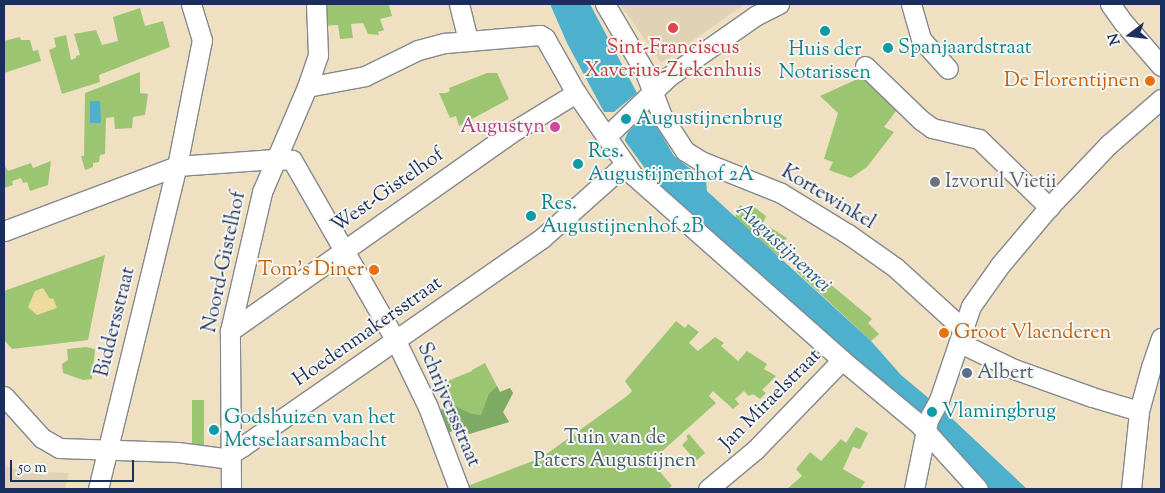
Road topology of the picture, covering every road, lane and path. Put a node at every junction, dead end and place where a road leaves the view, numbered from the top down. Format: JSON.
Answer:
{"nodes":[{"id":1,"x":191,"y":4,"type":"edge"},
{"id":2,"x":316,"y":4,"type":"edge"},
{"id":3,"x":459,"y":4,"type":"edge"},
{"id":4,"x":605,"y":4,"type":"edge"},
{"id":5,"x":778,"y":4,"type":"edge"},
{"id":6,"x":911,"y":4,"type":"edge"},
{"id":7,"x":1110,"y":4,"type":"edge"},
{"id":8,"x":468,"y":41,"type":"junction"},
{"id":9,"x":865,"y":66,"type":"dead end"},
{"id":10,"x":1161,"y":66,"type":"edge"},
{"id":11,"x":948,"y":69,"type":"dead end"},
{"id":12,"x":307,"y":87,"type":"junction"},
{"id":13,"x":576,"y":93,"type":"junction"},
{"id":14,"x":648,"y":97,"type":"junction"},
{"id":15,"x":1161,"y":99,"type":"edge"},
{"id":16,"x":611,"y":133,"type":"junction"},
{"id":17,"x":275,"y":159,"type":"junction"},
{"id":18,"x":624,"y":165,"type":"junction"},
{"id":19,"x":177,"y":166,"type":"junction"},
{"id":20,"x":1049,"y":206,"type":"junction"},
{"id":21,"x":4,"y":231,"type":"edge"},
{"id":22,"x":344,"y":250,"type":"junction"},
{"id":23,"x":230,"y":332,"type":"junction"},
{"id":24,"x":961,"y":336,"type":"junction"},
{"id":25,"x":1161,"y":338,"type":"edge"},
{"id":26,"x":395,"y":339,"type":"junction"},
{"id":27,"x":842,"y":360,"type":"junction"},
{"id":28,"x":4,"y":396,"type":"edge"},
{"id":29,"x":1139,"y":411,"type":"junction"},
{"id":30,"x":927,"y":426,"type":"junction"},
{"id":31,"x":108,"y":451,"type":"junction"},
{"id":32,"x":230,"y":455,"type":"junction"},
{"id":33,"x":98,"y":489,"type":"edge"},
{"id":34,"x":231,"y":489,"type":"edge"},
{"id":35,"x":459,"y":489,"type":"edge"},
{"id":36,"x":708,"y":489,"type":"edge"},
{"id":37,"x":914,"y":489,"type":"edge"},
{"id":38,"x":978,"y":489,"type":"edge"},
{"id":39,"x":1131,"y":489,"type":"edge"}],
"edges":[{"from":1,"to":19,"type":"street","name":"Biddersstraat"},
{"from":2,"to":12,"type":"street","name":"Noord-Gistelhof"},
{"from":3,"to":8,"type":"street"},
{"from":4,"to":14,"type":"street","name":"Kortewinkel"},
{"from":5,"to":14,"type":"street"},
{"from":6,"to":11,"type":"street"},
{"from":7,"to":10,"type":"street"},
{"from":8,"to":12,"type":"street"},
{"from":8,"to":13,"type":"street"},
{"from":9,"to":20,"type":"street"},
{"from":12,"to":17,"type":"street","name":"Noord-Gistelhof"},
{"from":13,"to":16,"type":"street"},
{"from":13,"to":22,"type":"street","name":"West-Gistelhof"},
{"from":14,"to":16,"type":"street"},
{"from":14,"to":24,"type":"street","name":"Kortewinkel"},
{"from":15,"to":20,"type":"street"},
{"from":16,"to":18,"type":"street"},
{"from":17,"to":19,"type":"street"},
{"from":17,"to":22,"type":"street","name":"Schrijversstraat"},
{"from":17,"to":23,"type":"street","name":"Noord-Gistelhof"},
{"from":18,"to":26,"type":"street","name":"Hoedenmakersstraat"},
{"from":18,"to":27,"type":"street"},
{"from":19,"to":21,"type":"street"},
{"from":19,"to":31,"type":"street","name":"Biddersstraat"},
{"from":20,"to":24,"type":"street"},
{"from":22,"to":23,"type":"street","name":"West-Gistelhof"},
{"from":22,"to":26,"type":"street","name":"Schrijversstraat"},
{"from":23,"to":32,"type":"street","name":"Noord-Gistelhof"},
{"from":24,"to":29,"type":"street","name":"Kortewinkel"},
{"from":24,"to":30,"type":"street"},
{"from":25,"to":29,"type":"street"},
{"from":26,"to":32,"type":"street","name":"Hoedenmakersstraat"},
{"from":26,"to":35,"type":"street","name":"Schrijversstraat"},
{"from":27,"to":30,"type":"street"},
{"from":27,"to":36,"type":"street","name":"Jan Miraelstraat"},
{"from":28,"to":31,"type":"street"},
{"from":29,"to":39,"type":"street"},
{"from":30,"to":37,"type":"street"},
{"from":30,"to":38,"type":"street"},
{"from":31,"to":32,"type":"street"},
{"from":31,"to":33,"type":"street","name":"Biddersstraat"},
{"from":32,"to":34,"type":"street","name":"Noord-Gistelhof"}]}
